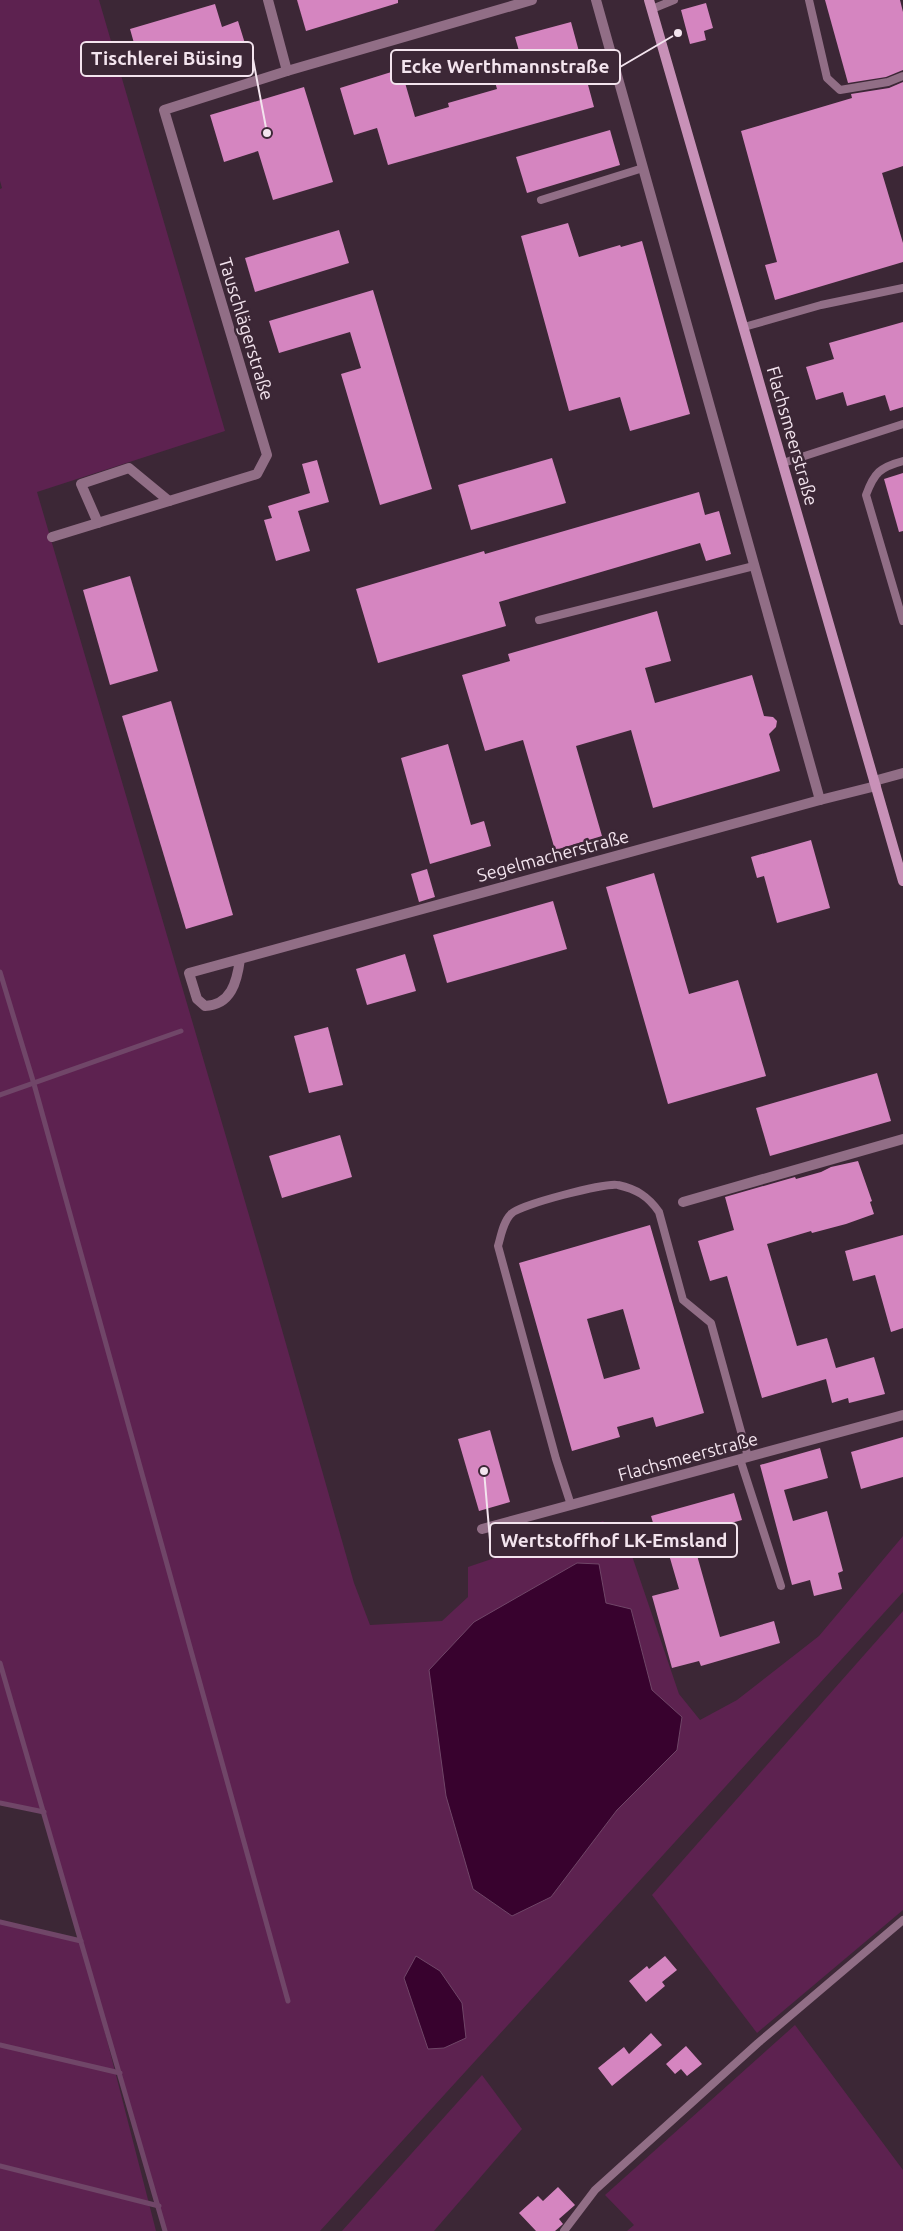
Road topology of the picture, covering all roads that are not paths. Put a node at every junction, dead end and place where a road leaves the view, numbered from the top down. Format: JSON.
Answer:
{"nodes":[{"id":1,"x":268,"y":0,"type":"edge"},
{"id":2,"x":532,"y":0,"type":"edge"},
{"id":3,"x":596,"y":0,"type":"edge"},
{"id":4,"x":674,"y":0,"type":"edge"},
{"id":5,"x":808,"y":0,"type":"edge"},
{"id":6,"x":650,"y":4,"type":"edge"},
{"id":7,"x":287,"y":70,"type":"junction"},
{"id":8,"x":903,"y":76,"type":"edge"},
{"id":9,"x":643,"y":168,"type":"junction"},
{"id":10,"x":542,"y":200,"type":"dead end"},
{"id":11,"x":903,"y":288,"type":"edge"},
{"id":12,"x":744,"y":327,"type":"junction"},
{"id":13,"x":903,"y":424,"type":"edge"},
{"id":14,"x":903,"y":461,"type":"edge"},
{"id":15,"x":783,"y":463,"type":"junction"},
{"id":16,"x":169,"y":501,"type":"junction"},
{"id":17,"x":98,"y":523,"type":"junction"},
{"id":18,"x":52,"y":538,"type":"dead end"},
{"id":19,"x":754,"y":566,"type":"junction"},
{"id":20,"x":539,"y":620,"type":"dead end"},
{"id":21,"x":903,"y":621,"type":"edge"},
{"id":22,"x":903,"y":773,"type":"edge"},
{"id":23,"x":875,"y":784,"type":"junction"},
{"id":24,"x":820,"y":800,"type":"junction"},
{"id":25,"x":903,"y":881,"type":"edge"},
{"id":26,"x":240,"y":960,"type":"junction"},
{"id":27,"x":903,"y":1140,"type":"edge"},
{"id":28,"x":683,"y":1202,"type":"dead end"},
{"id":29,"x":903,"y":1415,"type":"edge"},
{"id":30,"x":744,"y":1458,"type":"junction"},
{"id":31,"x":571,"y":1505,"type":"junction"},
{"id":32,"x":482,"y":1529,"type":"dead end"},
{"id":33,"x":781,"y":1586,"type":"dead end"},
{"id":34,"x":903,"y":1920,"type":"edge"},
{"id":35,"x":564,"y":2231,"type":"edge"}],
"edges":[{"from":1,"to":7,"type":"street"},
{"from":2,"to":7,"type":"street","name":"Tauschlägerstraße"},
{"from":3,"to":9,"type":"street"},
{"from":4,"to":6,"type":"lane"},
{"from":5,"to":8,"type":"lane"},
{"from":6,"to":12,"type":"street","name":"Flachsmeerstraße"},
{"from":7,"to":16,"type":"street","name":"Tauschlägerstraße"},
{"from":9,"to":10,"type":"lane"},
{"from":9,"to":19,"type":"street"},
{"from":11,"to":12,"type":"lane"},
{"from":12,"to":15,"type":"street","name":"Flachsmeerstraße"},
{"from":13,"to":15,"type":"lane"},
{"from":14,"to":21,"type":"lane"},
{"from":15,"to":23,"type":"street","name":"Flachsmeerstraße"},
{"from":16,"to":17,"type":"street","name":"Tauschlägerstraße"},
{"from":16,"to":17,"type":"street"},
{"from":17,"to":18,"type":"street","name":"Tauschlägerstraße"},
{"from":19,"to":20,"type":"lane"},
{"from":19,"to":24,"type":"street"},
{"from":22,"to":23,"type":"street","name":"Segelmacherstraße"},
{"from":23,"to":24,"type":"street","name":"Segelmacherstraße"},
{"from":23,"to":25,"type":"street","name":"Flachsmeerstraße"},
{"from":24,"to":26,"type":"street","name":"Segelmacherstraße"},
{"from":26,"to":26,"type":"street","name":"Segelmacherstraße"},
{"from":27,"to":28,"type":"street"},
{"from":29,"to":30,"type":"street","name":"Flachsmeerstraße"},
{"from":30,"to":31,"type":"street","name":"Flachsmeerstraße"},
{"from":30,"to":31,"type":"lane"},
{"from":30,"to":33,"type":"lane"},
{"from":31,"to":32,"type":"street","name":"Flachsmeerstraße"},
{"from":34,"to":35,"type":"lane"}]}
